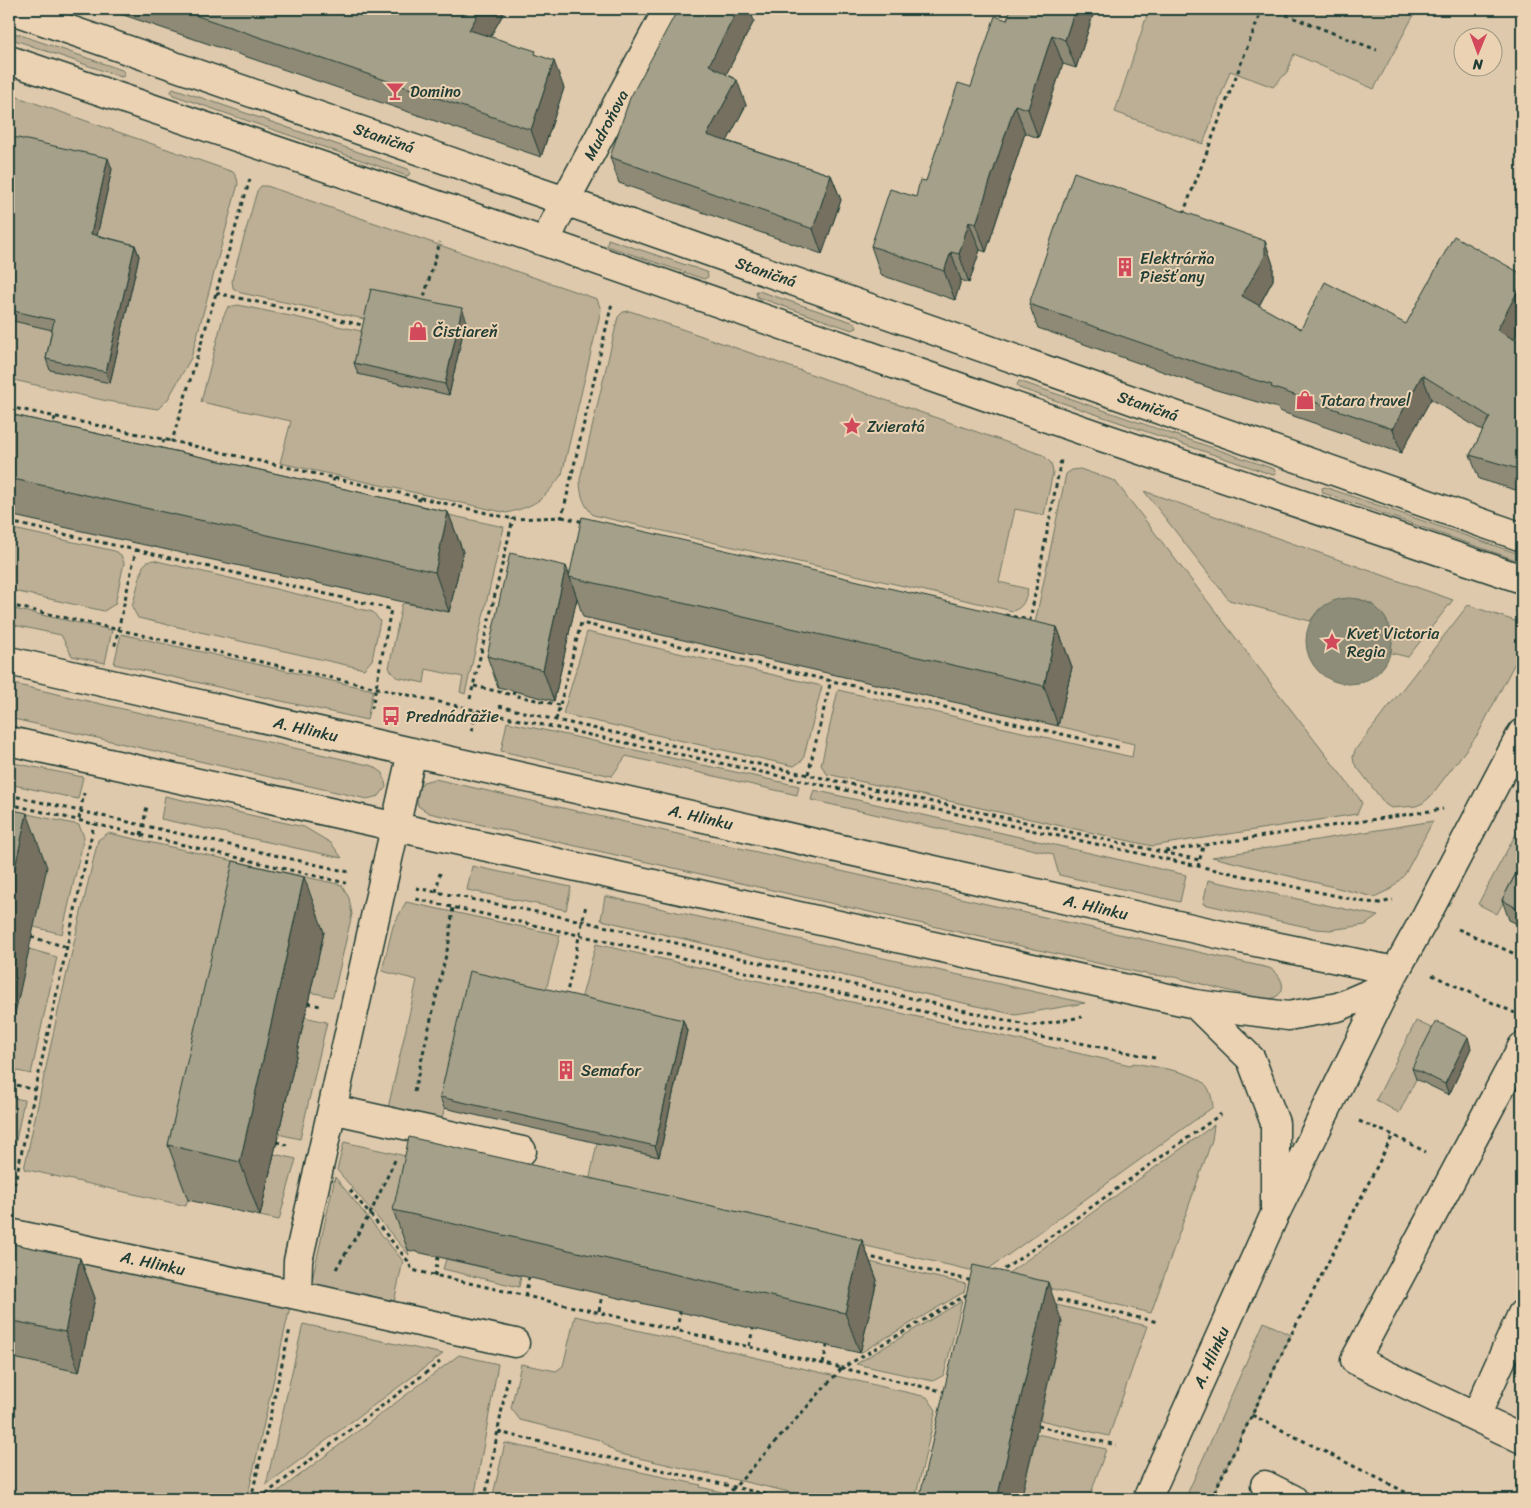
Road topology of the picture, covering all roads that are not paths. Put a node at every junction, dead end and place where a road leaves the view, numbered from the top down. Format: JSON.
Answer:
{"nodes":[{"id":1,"x":9,"y":9,"type":"edge"},
{"id":2,"x":668,"y":9,"type":"edge"},
{"id":3,"x":9,"y":60,"type":"edge"},
{"id":4,"x":565,"y":201,"type":"junction"},
{"id":5,"x":545,"y":242,"type":"junction"},
{"id":6,"x":1522,"y":538,"type":"edge"},
{"id":7,"x":1522,"y":579,"type":"edge"},
{"id":8,"x":9,"y":661,"type":"edge"},
{"id":9,"x":1522,"y":733,"type":"edge"},
{"id":10,"x":9,"y":741,"type":"edge"},
{"id":11,"x":412,"y":752,"type":"junction"},
{"id":12,"x":396,"y":827,"type":"junction"},
{"id":13,"x":1391,"y":978,"type":"junction"},
{"id":14,"x":1195,"y":1004,"type":"junction"},
{"id":15,"x":1522,"y":1047,"type":"edge"},
{"id":16,"x":332,"y":1109,"type":"junction"},
{"id":17,"x":522,"y":1151,"type":"dead end"},
{"id":18,"x":1275,"y":1214,"type":"junction"},
{"id":19,"x":9,"y":1220,"type":"edge"},
{"id":20,"x":297,"y":1295,"type":"junction"},
{"id":21,"x":1522,"y":1314,"type":"edge"},
{"id":22,"x":515,"y":1343,"type":"road end"},
{"id":23,"x":1476,"y":1416,"type":"junction"},
{"id":24,"x":1522,"y":1438,"type":"edge"},
{"id":25,"x":1266,"y":1485,"type":"dead end"},
{"id":26,"x":1148,"y":1499,"type":"edge"},
{"id":27,"x":1293,"y":1499,"type":"edge"}],
"edges":[{"from":1,"to":4,"type":"street","name":"Staničná"},
{"from":2,"to":4,"type":"street","name":"Mudroňova"},
{"from":3,"to":5,"type":"street"},
{"from":4,"to":5,"type":"street","name":"Mudroňova"},
{"from":4,"to":6,"type":"street","name":"Staničná"},
{"from":5,"to":7,"type":"street"},
{"from":8,"to":11,"type":"street","name":"A. Hlinku"},
{"from":9,"to":13,"type":"street","name":"A. Hlinku"},
{"from":10,"to":12,"type":"street"},
{"from":11,"to":12,"type":"street"},
{"from":11,"to":13,"type":"street","name":"A. Hlinku"},
{"from":12,"to":14,"type":"street"},
{"from":12,"to":16,"type":"street"},
{"from":13,"to":14,"type":"street"},
{"from":13,"to":18,"type":"street","name":"A. Hlinku"},
{"from":14,"to":18,"type":"street","name":"A. Hlinku"},
{"from":15,"to":23,"type":"street"},
{"from":16,"to":17,"type":"street"},
{"from":16,"to":20,"type":"street"},
{"from":18,"to":26,"type":"street","name":"A. Hlinku"},
{"from":19,"to":20,"type":"street","name":"A. Hlinku"},
{"from":20,"to":22,"type":"street","name":"A. Hlinku"},
{"from":21,"to":23,"type":"street"},
{"from":23,"to":24,"type":"street"},
{"from":25,"to":27,"type":"street"}]}
